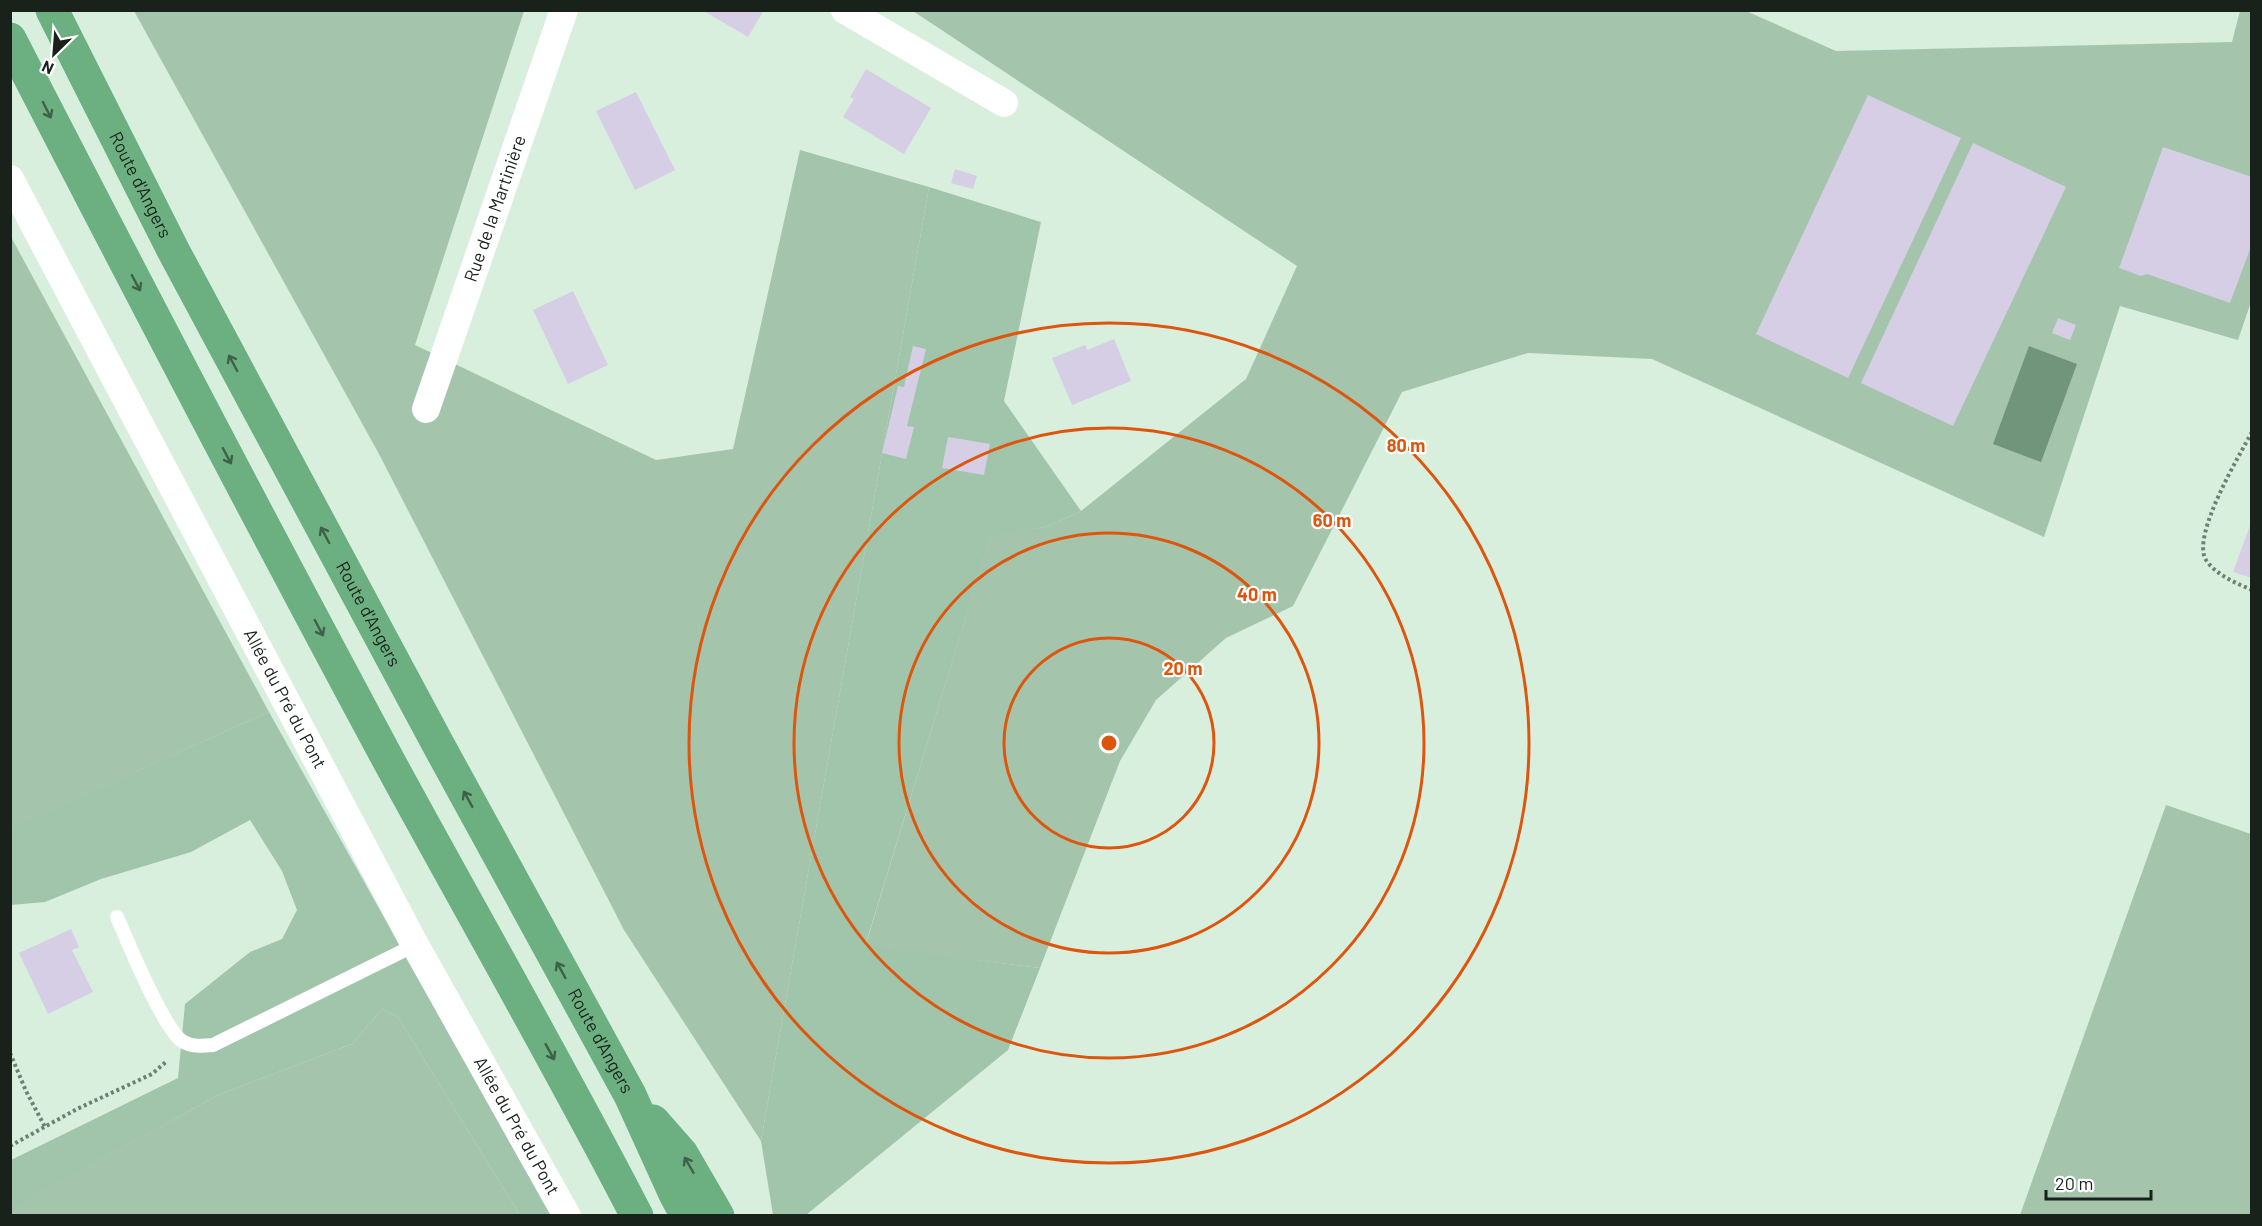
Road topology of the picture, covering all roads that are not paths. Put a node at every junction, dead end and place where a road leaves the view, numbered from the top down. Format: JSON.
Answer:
{"nodes":[{"id":1,"x":52,"y":10,"type":"edge"},
{"id":2,"x":564,"y":10,"type":"edge"},
{"id":3,"x":846,"y":10,"type":"edge"},
{"id":4,"x":10,"y":39,"type":"edge"},
{"id":5,"x":1004,"y":103,"type":"dead end"},
{"id":6,"x":10,"y":179,"type":"edge"},
{"id":7,"x":426,"y":409,"type":"dead end"},
{"id":8,"x":117,"y":917,"type":"dead end"},
{"id":9,"x":415,"y":945,"type":"junction"},
{"id":10,"x":630,"y":1095,"type":"junction"},
{"id":11,"x":567,"y":1215,"type":"edge"},
{"id":12,"x":637,"y":1215,"type":"edge"},
{"id":13,"x":687,"y":1215,"type":"edge"},
{"id":14,"x":718,"y":1215,"type":"edge"}],
"edges":[{"from":10,"to":1,"type":"highway","name":"Route d'Angers","one_way":true},
{"from":2,"to":7,"type":"street","name":"Rue de la Martinière"},
{"from":3,"to":5,"type":"street"},
{"from":4,"to":12,"type":"highway","one_way":true},
{"from":6,"to":9,"type":"street","name":"Allée du Pré du Pont"},
{"from":8,"to":9,"type":"lane"},
{"from":9,"to":11,"type":"street","name":"Allée du Pré du Pont"},
{"from":10,"to":13,"type":"highway","name":"Route d'Angers"},
{"from":14,"to":10,"type":"highway","one_way":true}]}
